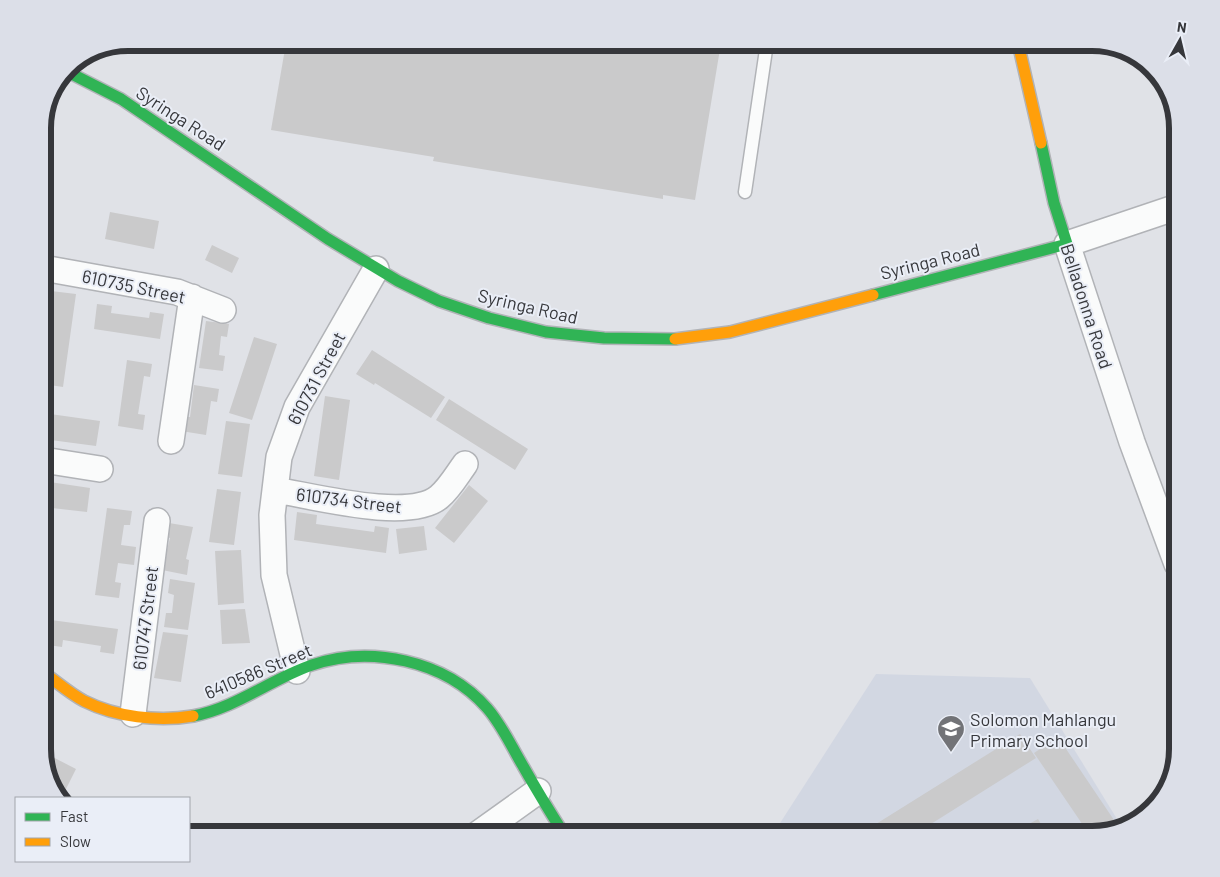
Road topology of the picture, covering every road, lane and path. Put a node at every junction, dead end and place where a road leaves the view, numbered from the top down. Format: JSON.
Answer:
{"nodes":[{"id":1,"x":766,"y":51,"type":"edge"},
{"id":2,"x":1020,"y":51,"type":"edge"},
{"id":3,"x":73,"y":75,"type":"edge"},
{"id":4,"x":745,"y":192,"type":"dead end"},
{"id":5,"x":1169,"y":210,"type":"edge"},
{"id":6,"x":1067,"y":244,"type":"junction"},
{"id":7,"x":51,"y":269,"type":"edge"},
{"id":8,"x":376,"y":269,"type":"junction"},
{"id":9,"x":192,"y":297,"type":"junction"},
{"id":10,"x":222,"y":310,"type":"dead end"},
{"id":11,"x":171,"y":441,"type":"dead end"},
{"id":12,"x":51,"y":461,"type":"edge"},
{"id":13,"x":465,"y":464,"type":"dead end"},
{"id":14,"x":100,"y":469,"type":"dead end"},
{"id":15,"x":275,"y":490,"type":"junction"},
{"id":16,"x":157,"y":521,"type":"dead end"},
{"id":17,"x":1169,"y":540,"type":"edge"},
{"id":18,"x":297,"y":670,"type":"junction"},
{"id":19,"x":51,"y":678,"type":"edge"},
{"id":20,"x":133,"y":714,"type":"junction"},
{"id":21,"x":538,"y":791,"type":"junction"},
{"id":22,"x":489,"y":826,"type":"edge"},
{"id":23,"x":559,"y":826,"type":"edge"}],
"edges":[{"from":1,"to":4,"type":"lane"},
{"from":2,"to":6,"type":"street","name":"Belladonna Road"},
{"from":3,"to":8,"type":"street","name":"Syringa Road"},
{"from":5,"to":6,"type":"street"},
{"from":6,"to":8,"type":"street","name":"Syringa Road"},
{"from":6,"to":17,"type":"street","name":"Belladonna Road"},
{"from":7,"to":9,"type":"street","name":"610735 Street"},
{"from":8,"to":15,"type":"street","name":"610731 Street"},
{"from":9,"to":10,"type":"street","name":"610735 Street"},
{"from":9,"to":11,"type":"street"},
{"from":12,"to":14,"type":"street"},
{"from":13,"to":15,"type":"street","name":"610734 Street"},
{"from":15,"to":18,"type":"street","name":"610731 Street"},
{"from":16,"to":20,"type":"street","name":"610747 Street"},
{"from":18,"to":20,"type":"street","name":"6410586 Street"},
{"from":18,"to":21,"type":"street","name":"6410586 Street"},
{"from":19,"to":20,"type":"street","name":"6410586 Street"},
{"from":21,"to":22,"type":"street"},
{"from":21,"to":23,"type":"street","name":"6410586 Street"}]}
